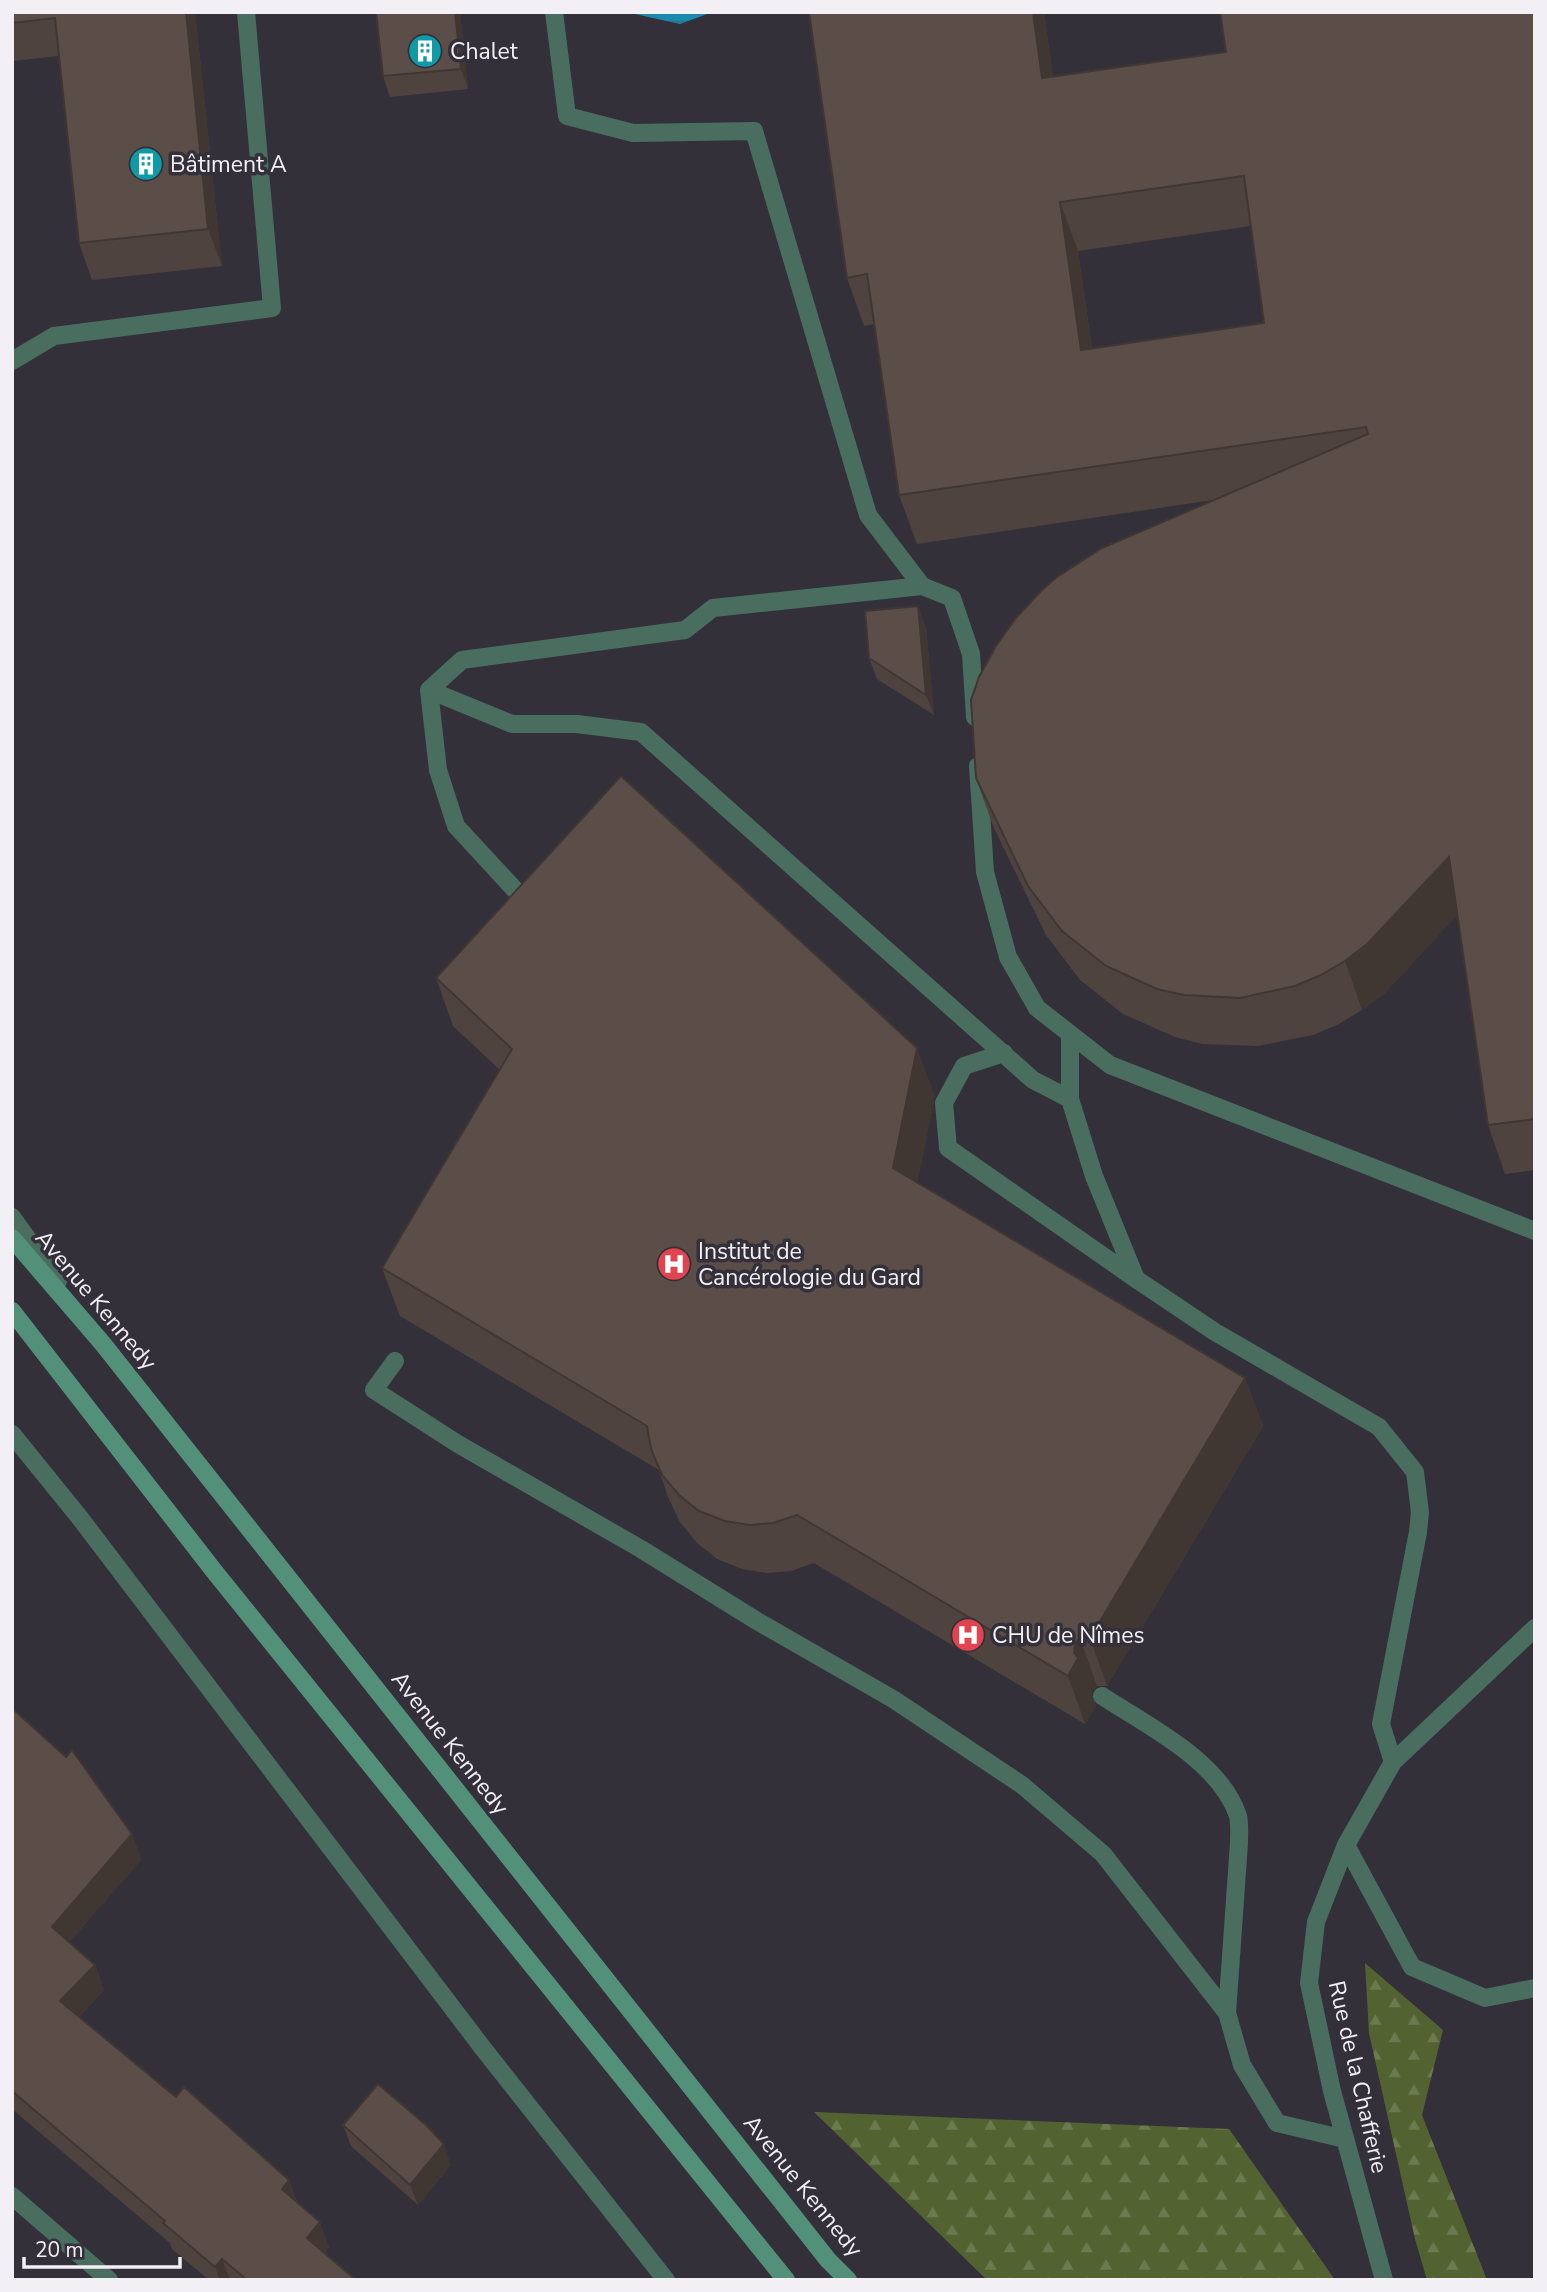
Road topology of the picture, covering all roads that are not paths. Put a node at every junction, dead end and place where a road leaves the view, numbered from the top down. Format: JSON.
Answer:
{"nodes":[{"id":1,"x":246,"y":12,"type":"edge"},
{"id":2,"x":554,"y":12,"type":"edge"},
{"id":3,"x":12,"y":361,"type":"edge"},
{"id":4,"x":922,"y":586,"type":"junction"},
{"id":5,"x":429,"y":690,"type":"junction"},
{"id":6,"x":528,"y":904,"type":"edge"},
{"id":7,"x":1070,"y":1034,"type":"junction"},
{"id":8,"x":1004,"y":1053,"type":"junction"},
{"id":9,"x":1070,"y":1100,"type":"junction"},
{"id":10,"x":12,"y":1217,"type":"edge"},
{"id":11,"x":1535,"y":1231,"type":"edge"},
{"id":12,"x":12,"y":1238,"type":"edge"},
{"id":13,"x":1136,"y":1279,"type":"junction"},
{"id":14,"x":12,"y":1311,"type":"edge"},
{"id":15,"x":103,"y":1344,"type":"junction"},
{"id":16,"x":395,"y":1361,"type":"dead end"},
{"id":17,"x":12,"y":1434,"type":"edge"},
{"id":18,"x":1535,"y":1628,"type":"edge"},
{"id":19,"x":1102,"y":1696,"type":"dead end"},
{"id":20,"x":1393,"y":1762,"type":"junction"},
{"id":21,"x":1346,"y":1845,"type":"junction"},
{"id":22,"x":1535,"y":1988,"type":"edge"},
{"id":23,"x":1227,"y":2013,"type":"junction"},
{"id":24,"x":1345,"y":2139,"type":"junction"},
{"id":25,"x":12,"y":2196,"type":"edge"},
{"id":26,"x":109,"y":2280,"type":"edge"},
{"id":27,"x":666,"y":2280,"type":"edge"},
{"id":28,"x":786,"y":2280,"type":"edge"},
{"id":29,"x":848,"y":2280,"type":"edge"},
{"id":30,"x":1384,"y":2280,"type":"edge"}],
"edges":[{"from":1,"to":3,"type":"street"},
{"from":2,"to":4,"type":"street"},
{"from":4,"to":5,"type":"street"},
{"from":4,"to":7,"type":"street"},
{"from":5,"to":6,"type":"street"},
{"from":5,"to":8,"type":"street"},
{"from":7,"to":9,"type":"street"},
{"from":7,"to":11,"type":"street"},
{"from":8,"to":9,"type":"street"},
{"from":8,"to":13,"type":"street"},
{"from":9,"to":13,"type":"street"},
{"from":10,"to":15,"type":"street"},
{"from":12,"to":15,"type":"main road","name":"Avenue Kennedy"},
{"from":13,"to":20,"type":"street"},
{"from":14,"to":28,"type":"main road"},
{"from":15,"to":29,"type":"main road","name":"Avenue Kennedy"},
{"from":16,"to":23,"type":"street"},
{"from":17,"to":27,"type":"street"},
{"from":18,"to":20,"type":"street"},
{"from":19,"to":23,"type":"street"},
{"from":20,"to":21,"type":"street","name":"Rue de la Chafferie"},
{"from":21,"to":22,"type":"street"},
{"from":21,"to":24,"type":"street","name":"Rue de la Chafferie"},
{"from":23,"to":24,"type":"street"},
{"from":24,"to":30,"type":"street","name":"Rue de la Chafferie"},
{"from":25,"to":26,"type":"street"}]}
